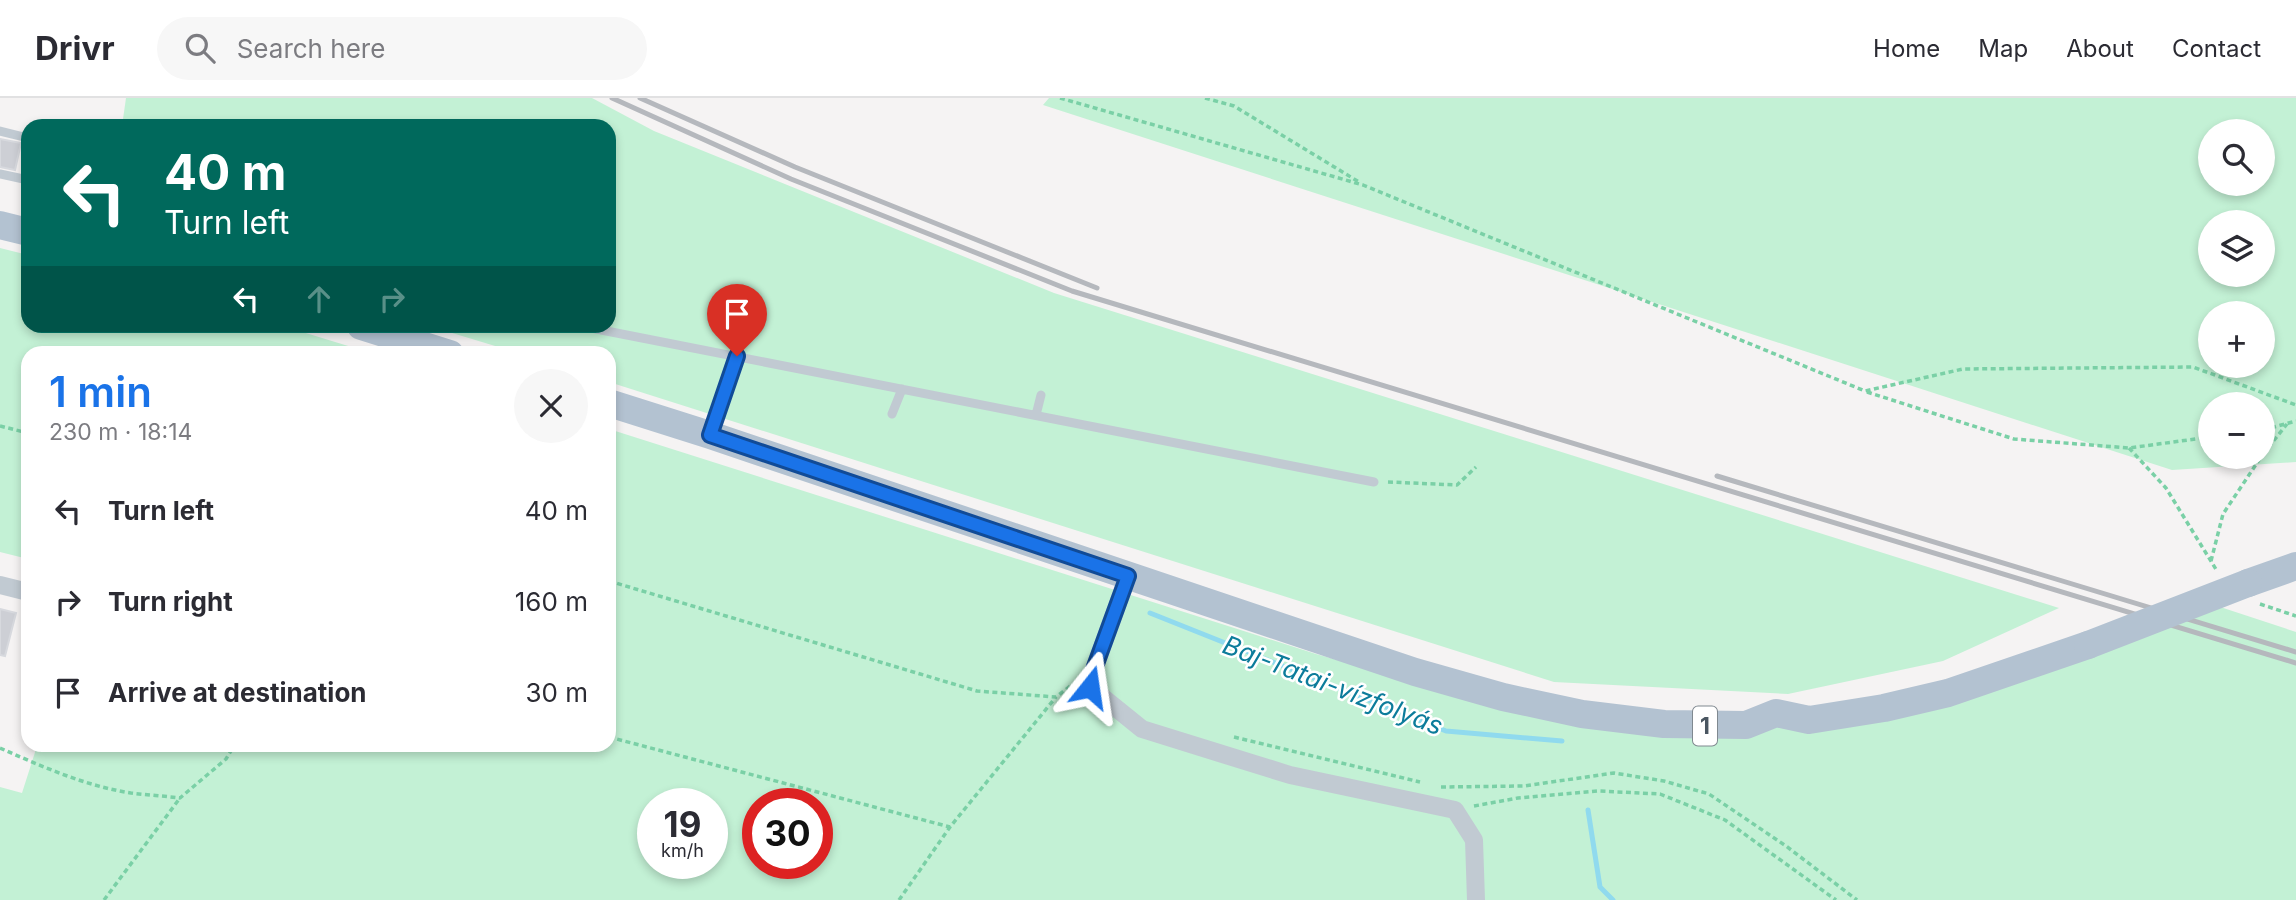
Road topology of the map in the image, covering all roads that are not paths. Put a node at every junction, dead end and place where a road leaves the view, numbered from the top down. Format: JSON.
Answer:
{"nodes":[{"id":1,"x":0,"y":131,"type":"edge"},
{"id":2,"x":21,"y":136,"type":"edge"},
{"id":3,"x":0,"y":174,"type":"edge"},
{"id":4,"x":21,"y":178,"type":"edge"},
{"id":5,"x":0,"y":225,"type":"edge"},
{"id":6,"x":21,"y":230,"type":"edge"},
{"id":7,"x":383,"y":333,"type":"edge"},
{"id":8,"x":616,"y":333,"type":"edge"},
{"id":9,"x":425,"y":346,"type":"edge"},
{"id":10,"x":737,"y":356,"type":"junction"},
{"id":11,"x":902,"y":389,"type":"junction"},
{"id":12,"x":1041,"y":396,"type":"dead end"},
{"id":13,"x":616,"y":406,"type":"edge"},
{"id":14,"x":892,"y":414,"type":"dead end"},
{"id":15,"x":1036,"y":415,"type":"junction"},
{"id":16,"x":710,"y":435,"type":"junction"},
{"id":17,"x":1374,"y":482,"type":"road end"},
{"id":18,"x":2296,"y":566,"type":"edge"},
{"id":19,"x":1128,"y":576,"type":"junction"},
{"id":20,"x":0,"y":585,"type":"edge"},
{"id":21,"x":21,"y":590,"type":"edge"},
{"id":22,"x":1476,"y":900,"type":"edge"}],
"edges":[{"from":1,"to":2,"type":"lane"},
{"from":3,"to":4,"type":"lane"},
{"from":5,"to":6,"type":"main road"},
{"from":7,"to":9,"type":"main road"},
{"from":8,"to":10,"type":"lane"},
{"from":10,"to":11,"type":"lane"},
{"from":10,"to":16,"type":"lane"},
{"from":11,"to":14,"type":"lane"},
{"from":11,"to":15,"type":"lane"},
{"from":12,"to":15,"type":"lane"},
{"from":13,"to":16,"type":"main road","number":"1"},
{"from":15,"to":17,"type":"lane"},
{"from":16,"to":19,"type":"main road","number":"1"},
{"from":18,"to":19,"type":"main road","number":"1","bridge":true},
{"from":19,"to":22,"type":"street"},
{"from":20,"to":21,"type":"street"}]}
